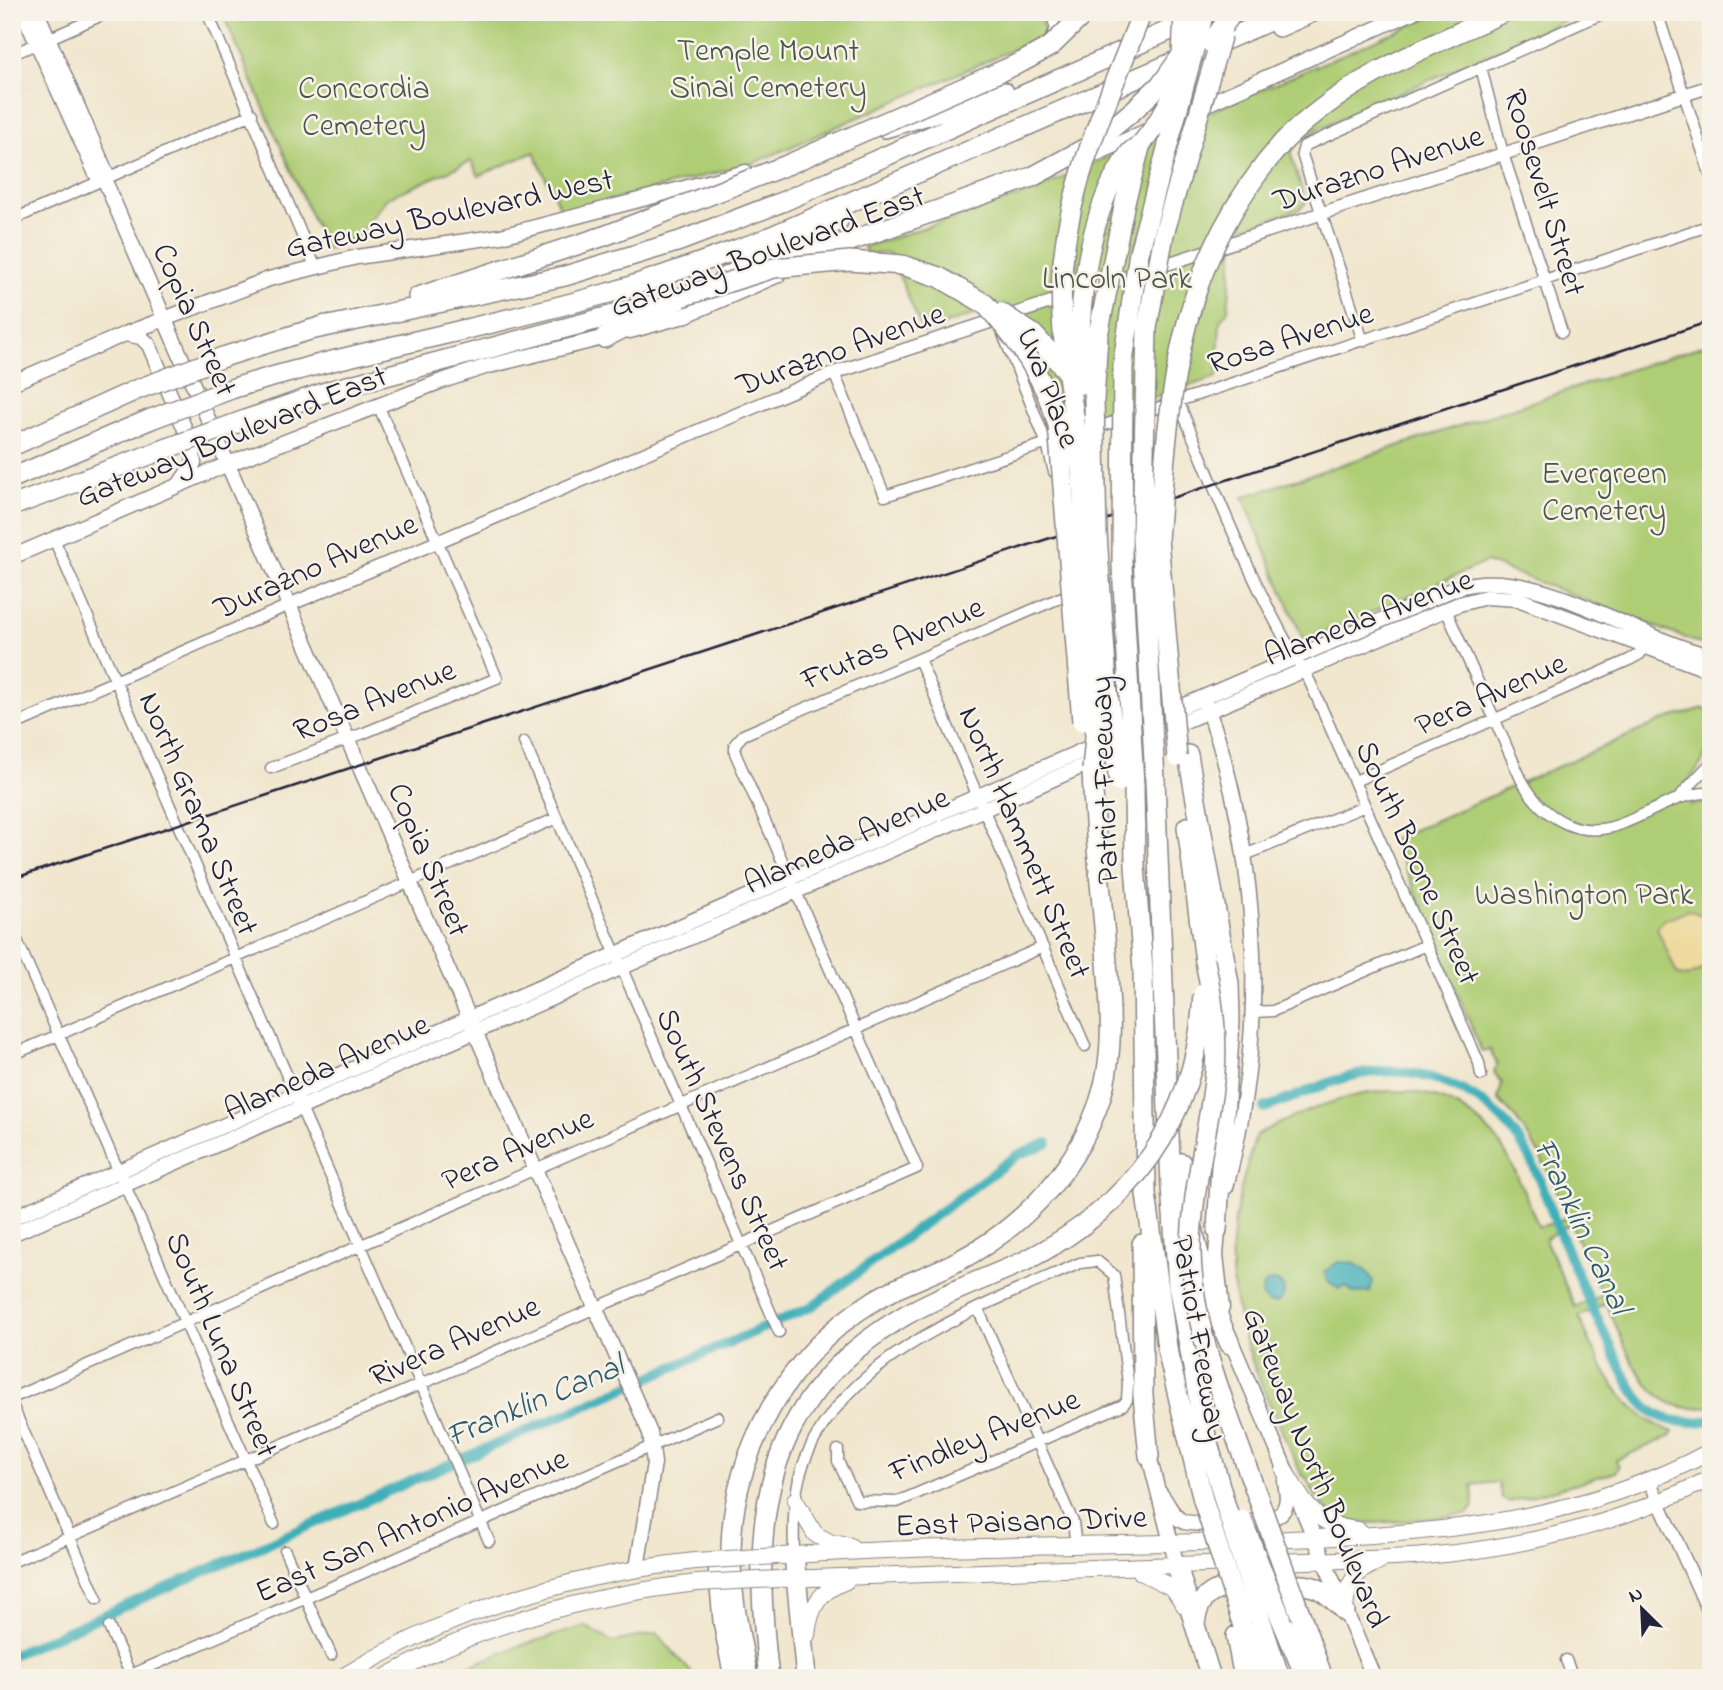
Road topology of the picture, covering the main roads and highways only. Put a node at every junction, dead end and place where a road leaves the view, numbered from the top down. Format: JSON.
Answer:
{"nodes":[{"id":1,"x":23,"y":12,"type":"edge"},
{"id":2,"x":37,"y":12,"type":"edge"},
{"id":3,"x":1086,"y":12,"type":"edge"},
{"id":4,"x":1142,"y":12,"type":"edge"},
{"id":5,"x":1184,"y":12,"type":"edge"},
{"id":6,"x":1205,"y":12,"type":"edge"},
{"id":7,"x":1211,"y":12,"type":"edge"},
{"id":8,"x":1229,"y":12,"type":"edge"},
{"id":9,"x":1290,"y":12,"type":"edge"},
{"id":10,"x":1313,"y":12,"type":"edge"},
{"id":11,"x":1413,"y":12,"type":"edge"},
{"id":12,"x":1504,"y":12,"type":"edge"},
{"id":13,"x":43,"y":41,"type":"junction"},
{"id":14,"x":1081,"y":65,"type":"junction"},
{"id":15,"x":1058,"y":75,"type":"junction"},
{"id":16,"x":1102,"y":95,"type":"junction"},
{"id":17,"x":1023,"y":129,"type":"junction"},
{"id":18,"x":1141,"y":145,"type":"junction"},
{"id":19,"x":1168,"y":146,"type":"junction"},
{"id":20,"x":797,"y":153,"type":"joint"},
{"id":21,"x":774,"y":268,"type":"junction"},
{"id":22,"x":991,"y":312,"type":"junction"},
{"id":23,"x":164,"y":318,"type":"junction"},
{"id":24,"x":315,"y":328,"type":"junction"},
{"id":25,"x":125,"y":334,"type":"junction"},
{"id":26,"x":604,"y":338,"type":"junction"},
{"id":27,"x":12,"y":383,"type":"edge"},
{"id":28,"x":1144,"y":419,"type":"junction"},
{"id":29,"x":17,"y":443,"type":"edge"},
{"id":30,"x":1164,"y":447,"type":"junction"},
{"id":31,"x":228,"y":464,"type":"junction"},
{"id":32,"x":12,"y":478,"type":"edge"},
{"id":33,"x":1082,"y":480,"type":"junction"},
{"id":34,"x":181,"y":483,"type":"junction"},
{"id":35,"x":12,"y":506,"type":"edge"},
{"id":36,"x":1158,"y":540,"type":"junction"},
{"id":37,"x":12,"y":557,"type":"edge"},
{"id":38,"x":1122,"y":565,"type":"junction"},
{"id":39,"x":1646,"y":641,"type":"junction"},
{"id":40,"x":1711,"y":656,"type":"edge"},
{"id":41,"x":1299,"y":665,"type":"junction"},
{"id":42,"x":1711,"y":671,"type":"edge"},
{"id":43,"x":1205,"y":704,"type":"junction"},
{"id":44,"x":1182,"y":756,"type":"junction"},
{"id":45,"x":1092,"y":770,"type":"junction"},
{"id":46,"x":1126,"y":784,"type":"junction"},
{"id":47,"x":1205,"y":961,"type":"junction"},
{"id":48,"x":472,"y":1025,"type":"junction"},
{"id":49,"x":1169,"y":1087,"type":"junction"},
{"id":50,"x":122,"y":1178,"type":"junction"},
{"id":51,"x":1146,"y":1194,"type":"junction"},
{"id":52,"x":12,"y":1217,"type":"edge"},
{"id":53,"x":1217,"y":1230,"type":"junction"},
{"id":54,"x":12,"y":1234,"type":"edge"},
{"id":55,"x":1230,"y":1343,"type":"junction"},
{"id":56,"x":820,"y":1345,"type":"junction"},
{"id":57,"x":1711,"y":1451,"type":"edge"},
{"id":58,"x":1149,"y":1456,"type":"joint"},
{"id":59,"x":1284,"y":1471,"type":"junction"},
{"id":60,"x":1711,"y":1478,"type":"edge"},
{"id":61,"x":1158,"y":1491,"type":"junction"},
{"id":62,"x":1220,"y":1499,"type":"junction"},
{"id":63,"x":795,"y":1500,"type":"road end"},
{"id":64,"x":1494,"y":1523,"type":"junction"},
{"id":65,"x":1391,"y":1535,"type":"junction"},
{"id":66,"x":1313,"y":1539,"type":"junction"},
{"id":67,"x":1171,"y":1543,"type":"junction"},
{"id":68,"x":1498,"y":1547,"type":"junction"},
{"id":69,"x":1011,"y":1548,"type":"junction"},
{"id":70,"x":865,"y":1553,"type":"junction"},
{"id":71,"x":786,"y":1555,"type":"junction"},
{"id":72,"x":1390,"y":1558,"type":"junction"},
{"id":73,"x":1323,"y":1559,"type":"junction"},
{"id":74,"x":1177,"y":1566,"type":"junction"},
{"id":75,"x":638,"y":1568,"type":"junction"},
{"id":76,"x":1129,"y":1569,"type":"junction"},
{"id":77,"x":967,"y":1572,"type":"junction"},
{"id":78,"x":855,"y":1577,"type":"junction"},
{"id":79,"x":788,"y":1579,"type":"junction"},
{"id":80,"x":594,"y":1598,"type":"junction"},
{"id":81,"x":763,"y":1608,"type":"junction"},
{"id":82,"x":1345,"y":1612,"type":"junction"},
{"id":83,"x":1254,"y":1620,"type":"junction"},
{"id":84,"x":1195,"y":1623,"type":"junction"},
{"id":85,"x":805,"y":1677,"type":"edge"},
{"id":86,"x":341,"y":1678,"type":"edge"},
{"id":87,"x":384,"y":1678,"type":"edge"},
{"id":88,"x":734,"y":1678,"type":"edge"},
{"id":89,"x":748,"y":1678,"type":"edge"},
{"id":90,"x":769,"y":1678,"type":"edge"},
{"id":91,"x":781,"y":1678,"type":"edge"},
{"id":92,"x":1211,"y":1678,"type":"edge"},
{"id":93,"x":1244,"y":1678,"type":"edge"},
{"id":94,"x":1260,"y":1678,"type":"edge"},
{"id":95,"x":1280,"y":1678,"type":"edge"},
{"id":96,"x":1306,"y":1678,"type":"edge"},
{"id":97,"x":1323,"y":1678,"type":"edge"},
{"id":98,"x":1374,"y":1678,"type":"edge"}],
"edges":[{"from":1,"to":13,"type":"main road","name":"Copia Street"},
{"from":2,"to":13,"type":"main road","name":"Copia Street"},
{"from":3,"to":24,"type":"highway","bridge":true},
{"from":4,"to":33,"type":"highway","bridge":true},
{"from":5,"to":14,"type":"highway"},
{"from":5,"to":19,"type":"highway","bridge":true},
{"from":6,"to":19,"type":"highway","name":"Patriot Freeway","bridge":true},
{"from":7,"to":14,"type":"highway"},
{"from":7,"to":21,"type":"highway","bridge":true},
{"from":8,"to":18,"type":"highway","bridge":true},
{"from":8,"to":28,"type":"highway","name":"Patriot Freeway","bridge":true},
{"from":9,"to":16,"type":"highway"},
{"from":10,"to":16,"type":"highway"},
{"from":11,"to":26,"type":"main road","name":"Gateway Boulevard East"},
{"from":12,"to":30,"type":"highway","bridge":true},
{"from":13,"to":23,"type":"main road","name":"Copia Street"},
{"from":14,"to":15,"type":"highway"},
{"from":15,"to":20,"type":"highway"},
{"from":15,"to":24,"type":"highway"},
{"from":16,"to":17,"type":"highway"},
{"from":17,"to":26,"type":"highway"},
{"from":17,"to":32,"type":"highway","bridge":true},
{"from":18,"to":33,"type":"highway","bridge":true},
{"from":18,"to":46,"type":"highway","bridge":true},
{"from":19,"to":38,"type":"highway","name":"Patriot Freeway","bridge":true},
{"from":20,"to":23,"type":"main road","name":"Gateway Boulevard West"},
{"from":21,"to":22,"type":"highway","bridge":true},
{"from":21,"to":35,"type":"highway","bridge":true},
{"from":22,"to":38,"type":"highway","bridge":true},
{"from":22,"to":45,"type":"highway","bridge":true},
{"from":23,"to":25,"type":"main road","name":"Gateway Boulevard West"},
{"from":23,"to":31,"type":"main road","name":"Copia Street"},
{"from":24,"to":29,"type":"highway","bridge":true},
{"from":25,"to":27,"type":"main road","name":"Gateway Boulevard West"},
{"from":25,"to":34,"type":"main road"},
{"from":26,"to":31,"type":"main road","name":"Gateway Boulevard East"},
{"from":28,"to":36,"type":"highway","bridge":true},
{"from":28,"to":49,"type":"highway","name":"Patriot Freeway","bridge":true},
{"from":30,"to":36,"type":"highway","bridge":true},
{"from":30,"to":44,"type":"highway","bridge":true},
{"from":31,"to":34,"type":"main road","name":"Gateway Boulevard East"},
{"from":31,"to":48,"type":"main road","name":"Copia Street"},
{"from":33,"to":45,"type":"highway","bridge":true},
{"from":34,"to":37,"type":"main road","name":"Gateway Boulevard East"},
{"from":36,"to":44,"type":"highway","bridge":true},
{"from":38,"to":46,"type":"highway","name":"Patriot Freeway","bridge":true},
{"from":39,"to":40,"type":"main road","name":"Alameda Avenue"},
{"from":39,"to":41,"type":"main road","name":"Alameda Avenue"},
{"from":39,"to":41,"type":"main road","name":"Alameda Avenue"},
{"from":39,"to":42,"type":"main road","name":"Alameda Avenue"},
{"from":41,"to":43,"type":"main road","name":"Alameda Avenue"},
{"from":43,"to":48,"type":"main road","name":"Alameda Avenue"},
{"from":43,"to":53,"type":"main road","name":"Gateway North Boulevard"},
{"from":44,"to":47,"type":"highway"},
{"from":44,"to":53,"type":"highway"},
{"from":45,"to":56,"type":"highway"},
{"from":46,"to":51,"type":"highway","name":"Patriot Freeway"},
{"from":47,"to":81,"type":"highway","bridge":true},
{"from":47,"to":97,"type":"highway","bridge":true},
{"from":48,"to":50,"type":"main road","name":"Alameda Avenue"},
{"from":48,"to":75,"type":"main road","name":"Copia Street"},
{"from":49,"to":55,"type":"highway"},
{"from":49,"to":62,"type":"highway","name":"Patriot Freeway"},
{"from":50,"to":52,"type":"main road","name":"Alameda Avenue"},
{"from":50,"to":54,"type":"main road","name":"Alameda Avenue"},
{"from":51,"to":58,"type":"highway"},
{"from":51,"to":62,"type":"highway","name":"Patriot Freeway"},
{"from":53,"to":55,"type":"main road","name":"Gateway North Boulevard"},
{"from":55,"to":59,"type":"main road","name":"Gateway North Boulevard"},
{"from":56,"to":88,"type":"highway"},
{"from":56,"to":89,"type":"highway"},
{"from":57,"to":64,"type":"main road","name":"East Paisano Drive"},
{"from":58,"to":61,"type":"main road"},
{"from":59,"to":61,"type":"main road"},
{"from":59,"to":65,"type":"main road"},
{"from":59,"to":66,"type":"main road","name":"Gateway North Boulevard"},
{"from":60,"to":68,"type":"main road","name":"East Paisano Drive"},
{"from":61,"to":67,"type":"main road"},
{"from":62,"to":83,"type":"highway","bridge":true},
{"from":62,"to":83,"type":"highway","name":"Patriot Freeway","bridge":true},
{"from":63,"to":70,"type":"main road"},
{"from":64,"to":65,"type":"main road","name":"East Paisano Drive"},
{"from":64,"to":68,"type":"main road"},
{"from":65,"to":66,"type":"main road","name":"East Paisano Drive"},
{"from":66,"to":67,"type":"main road","name":"East Paisano Drive"},
{"from":66,"to":73,"type":"main road","name":"Gateway North Boulevard"},
{"from":67,"to":69,"type":"main road","name":"East Paisano Drive"},
{"from":67,"to":74,"type":"main road"},
{"from":68,"to":72,"type":"main road","name":"East Paisano Drive"},
{"from":69,"to":70,"type":"main road","name":"East Paisano Drive"},
{"from":69,"to":77,"type":"main road"},
{"from":70,"to":71,"type":"main road","name":"East Paisano Drive"},
{"from":71,"to":75,"type":"main road","name":"East Paisano Drive","bridge":true},
{"from":71,"to":79,"type":"highway"},
{"from":72,"to":73,"type":"main road","name":"East Paisano Drive"},
{"from":72,"to":82,"type":"main road"},
{"from":73,"to":74,"type":"main road","name":"East Paisano Drive"},
{"from":73,"to":82,"type":"main road","name":"Gateway North Boulevard"},
{"from":74,"to":76,"type":"main road","name":"East Paisano Drive"},
{"from":74,"to":84,"type":"highway"},
{"from":75,"to":80,"type":"main road"},
{"from":75,"to":86,"type":"main road","name":"East Paisano Drive"},
{"from":76,"to":77,"type":"main road","name":"East Paisano Drive"},
{"from":76,"to":84,"type":"main road"},
{"from":77,"to":78,"type":"main road","name":"East Paisano Drive"},
{"from":78,"to":79,"type":"main road","name":"East Paisano Drive"},
{"from":78,"to":85,"type":"main road"},
{"from":79,"to":80,"type":"main road","name":"East Paisano Drive","bridge":true},
{"from":79,"to":85,"type":"highway"},
{"from":80,"to":87,"type":"main road","name":"East Paisano Drive"},
{"from":81,"to":90,"type":"highway"},
{"from":81,"to":91,"type":"highway"},
{"from":82,"to":84,"type":"highway"},
{"from":82,"to":98,"type":"main road","name":"Gateway North Boulevard"},
{"from":83,"to":93,"type":"highway"},
{"from":83,"to":94,"type":"highway"},
{"from":83,"to":95,"type":"highway"},
{"from":83,"to":96,"type":"highway"},
{"from":84,"to":92,"type":"highway"}]}
